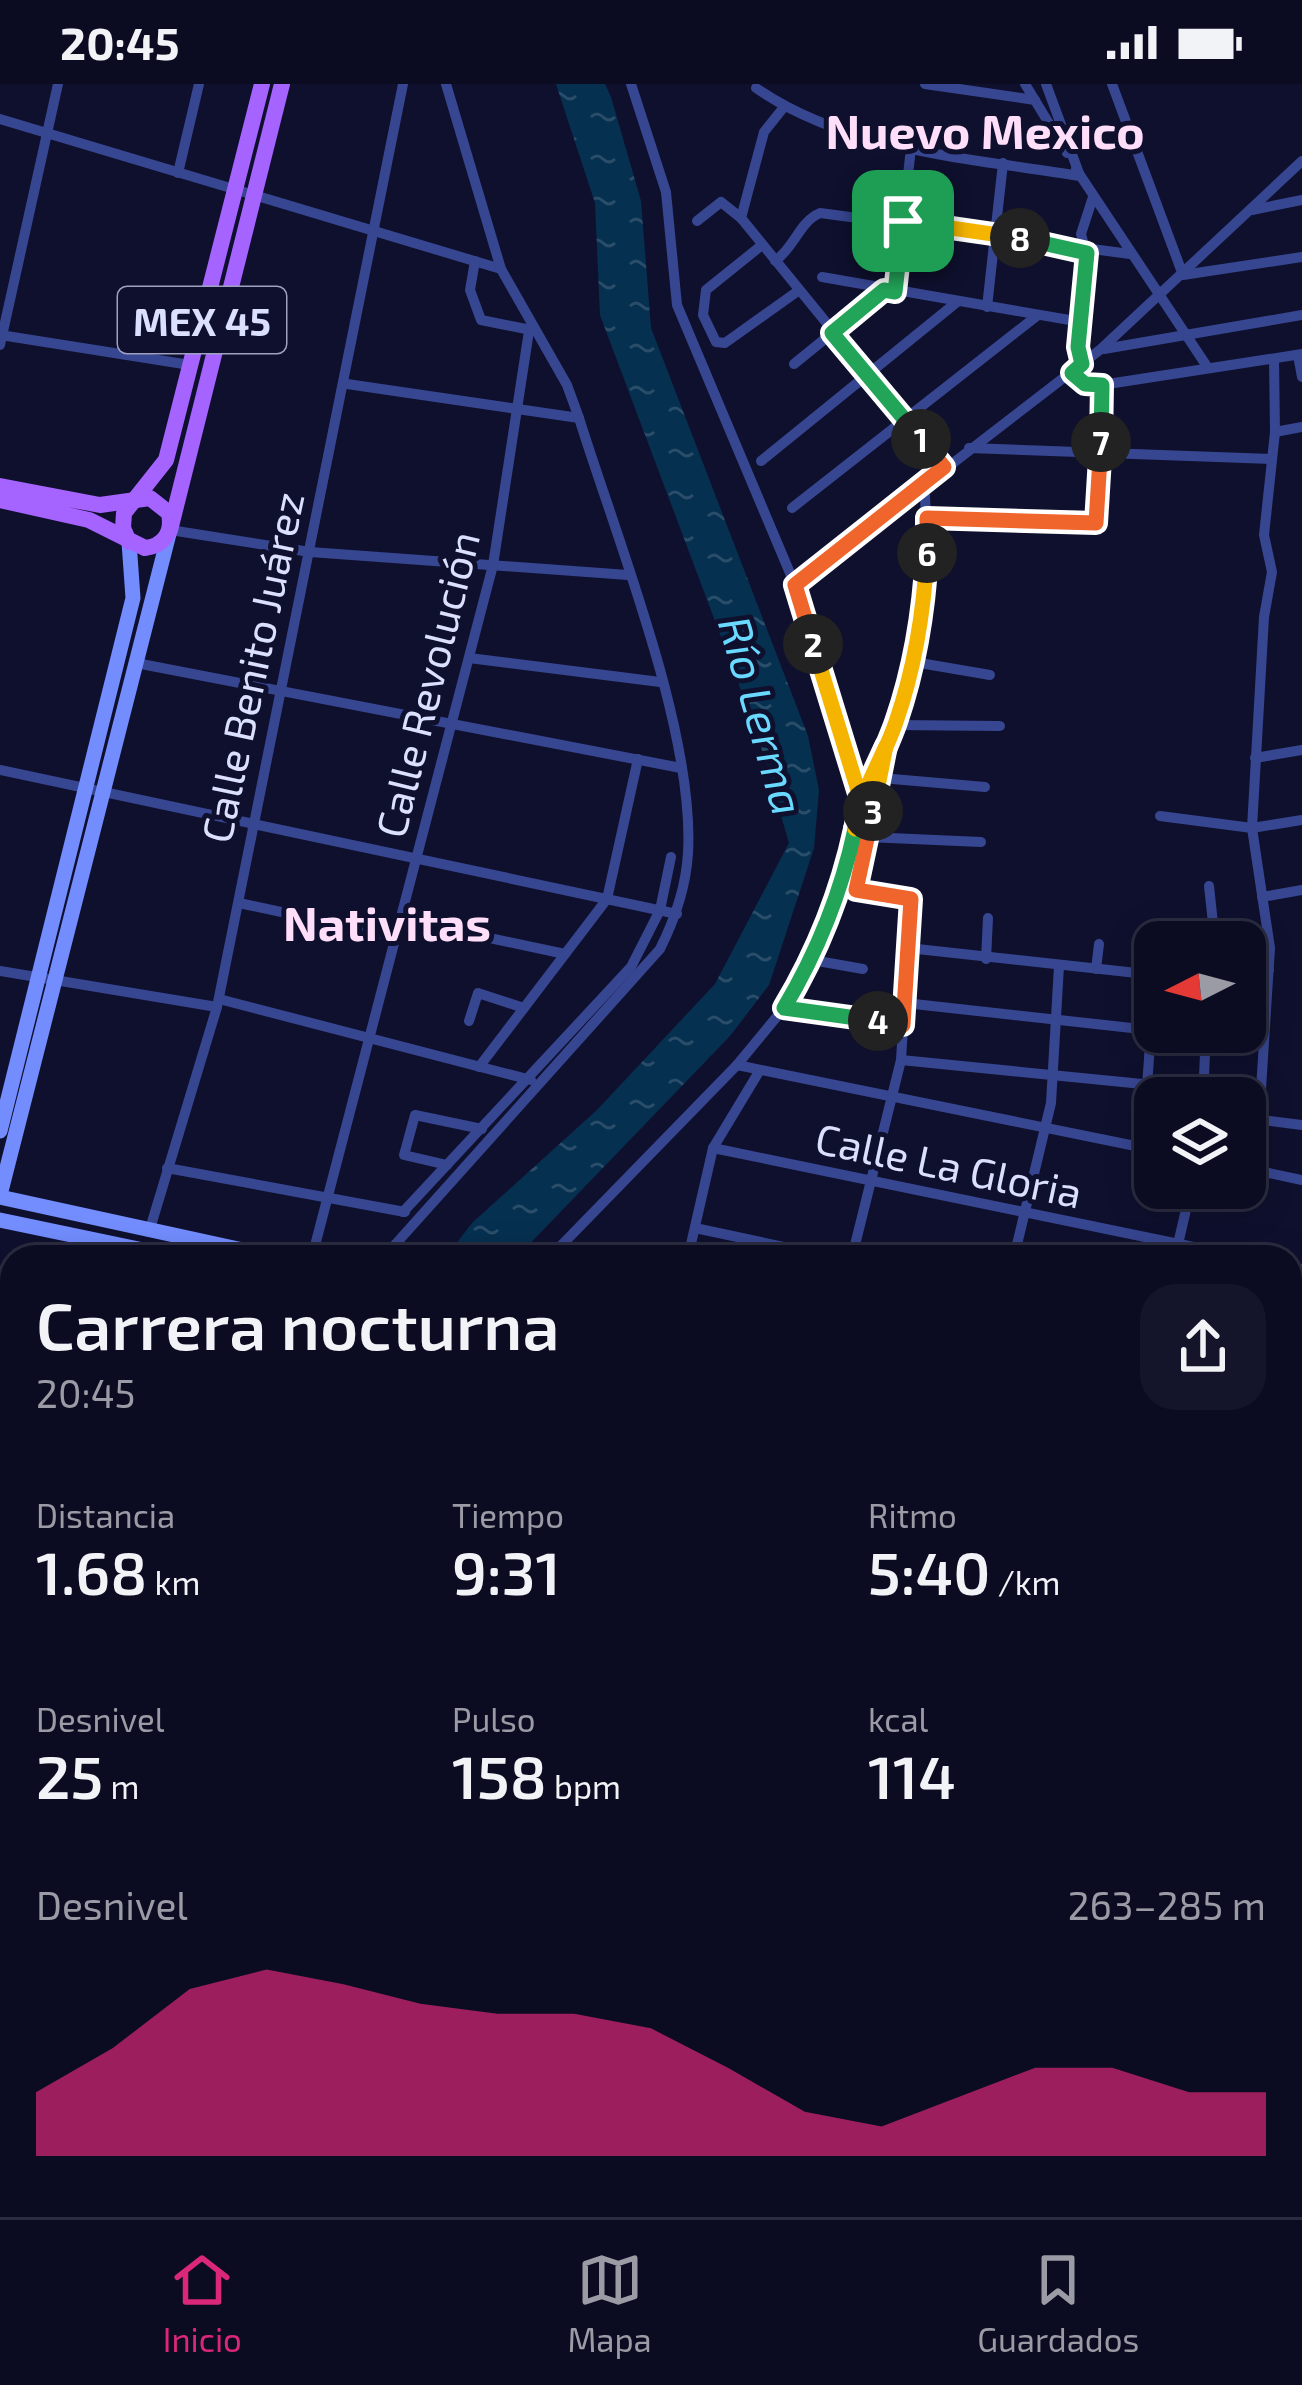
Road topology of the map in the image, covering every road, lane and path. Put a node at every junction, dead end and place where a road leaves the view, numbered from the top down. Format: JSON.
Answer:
{"nodes":[{"id":1,"x":58,"y":84,"type":"edge"},
{"id":2,"x":199,"y":84,"type":"edge"},
{"id":3,"x":262,"y":84,"type":"edge"},
{"id":4,"x":282,"y":84,"type":"edge"},
{"id":5,"x":404,"y":84,"type":"edge"},
{"id":6,"x":446,"y":84,"type":"edge"},
{"id":7,"x":631,"y":84,"type":"edge"},
{"id":8,"x":925,"y":84,"type":"edge"},
{"id":9,"x":1025,"y":84,"type":"edge"},
{"id":10,"x":1046,"y":84,"type":"edge"},
{"id":11,"x":1112,"y":84,"type":"edge"},
{"id":12,"x":756,"y":88,"type":"dead end"},
{"id":13,"x":1035,"y":100,"type":"junction"},
{"id":14,"x":784,"y":107,"type":"junction"},
{"id":15,"x":0,"y":119,"type":"edge"},
{"id":16,"x":49,"y":134,"type":"junction"},
{"id":17,"x":911,"y":148,"type":"junction"},
{"id":18,"x":1302,"y":161,"type":"edge"},
{"id":19,"x":1003,"y":163,"type":"junction"},
{"id":20,"x":178,"y":172,"type":"junction"},
{"id":21,"x":1080,"y":176,"type":"junction"},
{"id":22,"x":235,"y":190,"type":"junction"},
{"id":23,"x":255,"y":196,"type":"junction"},
{"id":24,"x":1094,"y":197,"type":"junction"},
{"id":25,"x":1302,"y":200,"type":"edge"},
{"id":26,"x":1248,"y":210,"type":"junction"},
{"id":27,"x":741,"y":218,"type":"junction"},
{"id":28,"x":697,"y":221,"type":"dead end"},
{"id":29,"x":903,"y":221,"type":"junction"},
{"id":30,"x":378,"y":232,"type":"junction"},
{"id":31,"x":998,"y":235,"type":"junction"},
{"id":32,"x":762,"y":245,"type":"junction"},
{"id":33,"x":1082,"y":248,"type":"junction"},
{"id":34,"x":1130,"y":254,"type":"junction"},
{"id":35,"x":1302,"y":257,"type":"edge"},
{"id":36,"x":775,"y":261,"type":"junction"},
{"id":37,"x":475,"y":262,"type":"junction"},
{"id":38,"x":502,"y":269,"type":"junction"},
{"id":39,"x":1184,"y":275,"type":"junction"},
{"id":40,"x":822,"y":278,"type":"dead end"},
{"id":41,"x":798,"y":291,"type":"junction"},
{"id":42,"x":890,"y":291,"type":"junction"},
{"id":43,"x":1159,"y":298,"type":"junction"},
{"id":44,"x":957,"y":302,"type":"junction"},
{"id":45,"x":987,"y":307,"type":"junction"},
{"id":46,"x":1038,"y":315,"type":"junction"},
{"id":47,"x":1302,"y":315,"type":"edge"},
{"id":48,"x":1081,"y":322,"type":"junction"},
{"id":49,"x":532,"y":330,"type":"junction"},
{"id":50,"x":832,"y":333,"type":"junction"},
{"id":51,"x":1183,"y":333,"type":"junction"},
{"id":52,"x":1,"y":338,"type":"edge"},
{"id":53,"x":1101,"y":349,"type":"junction"},
{"id":54,"x":1300,"y":354,"type":"edge"},
{"id":55,"x":1274,"y":359,"type":"junction"},
{"id":56,"x":794,"y":364,"type":"dead end"},
{"id":57,"x":190,"y":365,"type":"junction"},
{"id":58,"x":1208,"y":368,"type":"junction"},
{"id":59,"x":1077,"y":369,"type":"junction"},
{"id":60,"x":868,"y":375,"type":"junction"},
{"id":61,"x":1302,"y":377,"type":"edge"},
{"id":62,"x":346,"y":384,"type":"junction"},
{"id":63,"x":1102,"y":385,"type":"junction"},
{"id":64,"x":517,"y":409,"type":"junction"},
{"id":65,"x":579,"y":418,"type":"junction"},
{"id":66,"x":905,"y":420,"type":"junction"},
{"id":67,"x":1302,"y":427,"type":"edge"},
{"id":68,"x":1275,"y":431,"type":"junction"},
{"id":69,"x":969,"y":448,"type":"junction"},
{"id":70,"x":1101,"y":453,"type":"junction"},
{"id":71,"x":1271,"y":459,"type":"junction"},
{"id":72,"x":761,"y":461,"type":"dead end"},
{"id":73,"x":944,"y":467,"type":"junction"},
{"id":74,"x":924,"y":481,"type":"junction"},
{"id":75,"x":0,"y":486,"type":"edge"},
{"id":76,"x":0,"y":500,"type":"edge"},
{"id":77,"x":134,"y":501,"type":"junction"},
{"id":78,"x":792,"y":508,"type":"dead end"},
{"id":79,"x":927,"y":518,"type":"junction"},
{"id":80,"x":170,"y":530,"type":"junction"},
{"id":81,"x":129,"y":542,"type":"junction"},
{"id":82,"x":310,"y":552,"type":"junction"},
{"id":83,"x":493,"y":565,"type":"junction"},
{"id":84,"x":628,"y":575,"type":"junction"},
{"id":85,"x":795,"y":585,"type":"junction"},
{"id":86,"x":133,"y":598,"type":"junction"},
{"id":87,"x":152,"y":602,"type":"junction"},
{"id":88,"x":469,"y":658,"type":"junction"},
{"id":89,"x":914,"y":662,"type":"junction"},
{"id":90,"x":136,"y":663,"type":"junction"},
{"id":91,"x":990,"y":675,"type":"dead end"},
{"id":92,"x":660,"y":682,"type":"junction"},
{"id":93,"x":279,"y":691,"type":"junction"},
{"id":94,"x":452,"y":724,"type":"junction"},
{"id":95,"x":895,"y":725,"type":"junction"},
{"id":96,"x":1000,"y":726,"type":"dead end"},
{"id":97,"x":886,"y":746,"type":"junction"},
{"id":98,"x":1302,"y":750,"type":"edge"},
{"id":99,"x":1255,"y":758,"type":"junction"},
{"id":100,"x":638,"y":759,"type":"junction"},
{"id":101,"x":681,"y":768,"type":"junction"},
{"id":102,"x":0,"y":770,"type":"edge"},
{"id":103,"x":881,"y":778,"type":"junction"},
{"id":104,"x":985,"y":787,"type":"dead end"},
{"id":105,"x":96,"y":790,"type":"junction"},
{"id":106,"x":861,"y":800,"type":"junction"},
{"id":107,"x":1160,"y":816,"type":"dead end"},
{"id":108,"x":1302,"y":820,"type":"edge"},
{"id":109,"x":255,"y":825,"type":"junction"},
{"id":110,"x":1252,"y":828,"type":"junction"},
{"id":111,"x":867,"y":837,"type":"junction"},
{"id":112,"x":981,"y":842,"type":"dead end"},
{"id":113,"x":671,"y":856,"type":"dead end"},
{"id":114,"x":417,"y":859,"type":"junction"},
{"id":115,"x":1209,"y":886,"type":"dead end"},
{"id":116,"x":1302,"y":890,"type":"edge"},
{"id":117,"x":1262,"y":897,"type":"junction"},
{"id":118,"x":607,"y":899,"type":"junction"},
{"id":119,"x":239,"y":903,"type":"junction"},
{"id":120,"x":660,"y":910,"type":"junction"},
{"id":121,"x":677,"y":914,"type":"junction"},
{"id":122,"x":988,"y":918,"type":"dead end"},
{"id":123,"x":1213,"y":921,"type":"edge"},
{"id":124,"x":457,"y":931,"type":"dead end"},
{"id":125,"x":397,"y":937,"type":"junction"},
{"id":126,"x":1099,"y":944,"type":"dead end"},
{"id":127,"x":908,"y":948,"type":"junction"},
{"id":128,"x":565,"y":954,"type":"junction"},
{"id":129,"x":986,"y":959,"type":"junction"},
{"id":130,"x":812,"y":960,"type":"junction"},
{"id":131,"x":1059,"y":966,"type":"junction"},
{"id":132,"x":862,"y":969,"type":"dead end"},
{"id":133,"x":1266,"y":969,"type":"edge"},
{"id":134,"x":0,"y":970,"type":"edge"},
{"id":135,"x":1096,"y":970,"type":"junction"},
{"id":136,"x":1269,"y":970,"type":"junction"},
{"id":137,"x":1134,"y":973,"type":"edge"},
{"id":138,"x":47,"y":980,"type":"junction"},
{"id":139,"x":218,"y":1003,"type":"junction"},
{"id":140,"x":904,"y":1003,"type":"junction"},
{"id":141,"x":524,"y":1008,"type":"junction"},
{"id":142,"x":784,"y":1008,"type":"junction"},
{"id":143,"x":1055,"y":1019,"type":"junction"},
{"id":144,"x":469,"y":1021,"type":"dead end"},
{"id":145,"x":903,"y":1025,"type":"junction"},
{"id":146,"x":1134,"y":1028,"type":"edge"},
{"id":147,"x":369,"y":1035,"type":"junction"},
{"id":148,"x":902,"y":1060,"type":"junction"},
{"id":149,"x":737,"y":1066,"type":"junction"},
{"id":150,"x":479,"y":1067,"type":"junction"},
{"id":151,"x":760,"y":1070,"type":"junction"},
{"id":152,"x":1262,"y":1077,"type":"edge"},
{"id":153,"x":1051,"y":1078,"type":"junction"},
{"id":154,"x":531,"y":1080,"type":"junction"},
{"id":155,"x":1134,"y":1085,"type":"edge"},
{"id":156,"x":891,"y":1095,"type":"junction"},
{"id":157,"x":1266,"y":1121,"type":"edge"},
{"id":158,"x":1302,"y":1125,"type":"edge"},
{"id":159,"x":1044,"y":1127,"type":"junction"},
{"id":160,"x":482,"y":1129,"type":"junction"},
{"id":161,"x":0,"y":1131,"type":"edge"},
{"id":162,"x":1134,"y":1146,"type":"edge"},
{"id":163,"x":713,"y":1148,"type":"junction"},
{"id":164,"x":447,"y":1165,"type":"junction"},
{"id":165,"x":167,"y":1168,"type":"junction"},
{"id":166,"x":1266,"y":1172,"type":"edge"},
{"id":167,"x":1302,"y":1180,"type":"edge"},
{"id":168,"x":868,"y":1181,"type":"junction"},
{"id":169,"x":0,"y":1196,"type":"edge"},
{"id":170,"x":327,"y":1198,"type":"junction"},
{"id":171,"x":1186,"y":1209,"type":"edge"},
{"id":172,"x":1024,"y":1213,"type":"junction"},
{"id":173,"x":0,"y":1220,"type":"edge"},
{"id":174,"x":694,"y":1228,"type":"junction"},
{"id":175,"x":148,"y":1232,"type":"junction"},
{"id":176,"x":104,"y":1245,"type":"edge"},
{"id":177,"x":144,"y":1245,"type":"edge"},
{"id":178,"x":214,"y":1245,"type":"edge"},
{"id":179,"x":315,"y":1245,"type":"edge"},
{"id":180,"x":394,"y":1245,"type":"edge"},
{"id":181,"x":562,"y":1245,"type":"edge"},
{"id":182,"x":690,"y":1245,"type":"edge"},
{"id":183,"x":774,"y":1245,"type":"edge"},
{"id":184,"x":855,"y":1245,"type":"edge"},
{"id":185,"x":1017,"y":1245,"type":"edge"},
{"id":186,"x":1153,"y":1245,"type":"edge"},
{"id":187,"x":1178,"y":1245,"type":"edge"}],
"edges":[{"from":1,"to":16,"type":"street"},
{"from":2,"to":20,"type":"street"},
{"from":3,"to":22,"type":"main road","number":"MEX 45"},
{"from":4,"to":23,"type":"main road","number":"MEX 45"},
{"from":5,"to":30,"type":"street","name":"Calle Benito Juárez"},
{"from":6,"to":38,"type":"street"},
{"from":7,"to":85,"type":"street"},
{"from":8,"to":13,"type":"street"},
{"from":9,"to":13,"type":"street"},
{"from":10,"to":21,"type":"street"},
{"from":11,"to":39,"type":"street"},
{"from":12,"to":14,"type":"street"},
{"from":13,"to":21,"type":"street"},
{"from":14,"to":17,"type":"street"},
{"from":14,"to":27,"type":"street"},
{"from":15,"to":16,"type":"street"},
{"from":16,"to":20,"type":"street"},
{"from":16,"to":52,"type":"street"},
{"from":17,"to":19,"type":"street"},
{"from":17,"to":29,"type":"street"},
{"from":18,"to":26,"type":"street"},
{"from":19,"to":21,"type":"street"},
{"from":19,"to":31,"type":"street"},
{"from":20,"to":22,"type":"street"},
{"from":21,"to":24,"type":"street"},
{"from":22,"to":23,"type":"street"},
{"from":22,"to":57,"type":"main road","number":"MEX 45"},
{"from":23,"to":30,"type":"street"},
{"from":23,"to":80,"type":"main road","number":"MEX 45"},
{"from":24,"to":33,"type":"street"},
{"from":24,"to":34,"type":"street"},
{"from":25,"to":26,"type":"street"},
{"from":26,"to":39,"type":"street"},
{"from":27,"to":28,"type":"street"},
{"from":27,"to":32,"type":"street"},
{"from":29,"to":31,"type":"street"},
{"from":29,"to":36,"type":"street"},
{"from":29,"to":42,"type":"street"},
{"from":30,"to":37,"type":"street"},
{"from":30,"to":62,"type":"street","name":"Calle Benito Juárez"},
{"from":31,"to":33,"type":"street"},
{"from":31,"to":45,"type":"street"},
{"from":32,"to":36,"type":"street"},
{"from":32,"to":41,"type":"street"},
{"from":33,"to":34,"type":"street"},
{"from":33,"to":48,"type":"street"},
{"from":34,"to":43,"type":"street"},
{"from":35,"to":39,"type":"street"},
{"from":36,"to":41,"type":"street"},
{"from":37,"to":38,"type":"street"},
{"from":37,"to":49,"type":"street"},
{"from":38,"to":49,"type":"street"},
{"from":39,"to":43,"type":"street"},
{"from":40,"to":42,"type":"street"},
{"from":41,"to":50,"type":"street"},
{"from":42,"to":44,"type":"street"},
{"from":42,"to":50,"type":"street"},
{"from":43,"to":51,"type":"street"},
{"from":43,"to":53,"type":"street"},
{"from":44,"to":45,"type":"street"},
{"from":44,"to":60,"type":"street"},
{"from":45,"to":46,"type":"street"},
{"from":46,"to":48,"type":"street"},
{"from":46,"to":66,"type":"street"},
{"from":47,"to":51,"type":"street"},
{"from":48,"to":59,"type":"street"},
{"from":49,"to":64,"type":"street","name":"Calle Revolución"},
{"from":49,"to":65,"type":"street"},
{"from":50,"to":56,"type":"street"},
{"from":50,"to":60,"type":"street"},
{"from":51,"to":53,"type":"street"},
{"from":51,"to":58,"type":"street"},
{"from":52,"to":57,"type":"street"},
{"from":53,"to":59,"type":"street"},
{"from":54,"to":55,"type":"street"},
{"from":54,"to":61,"type":"street"},
{"from":55,"to":58,"type":"street"},
{"from":55,"to":68,"type":"street"},
{"from":57,"to":77,"type":"main road","number":"MEX 45"},
{"from":58,"to":63,"type":"street"},
{"from":59,"to":63,"type":"street"},
{"from":59,"to":69,"type":"street"},
{"from":60,"to":66,"type":"street"},
{"from":60,"to":72,"type":"street"},
{"from":62,"to":64,"type":"street"},
{"from":62,"to":82,"type":"street","name":"Calle Benito Juárez"},
{"from":63,"to":70,"type":"street"},
{"from":64,"to":65,"type":"street"},
{"from":64,"to":83,"type":"street","name":"Calle Revolución"},
{"from":65,"to":84,"type":"street"},
{"from":66,"to":73,"type":"street"},
{"from":66,"to":78,"type":"street"},
{"from":67,"to":68,"type":"street"},
{"from":68,"to":71,"type":"street"},
{"from":69,"to":70,"type":"street"},
{"from":69,"to":73,"type":"street"},
{"from":70,"to":71,"type":"street"},
{"from":70,"to":79,"type":"street"},
{"from":71,"to":99,"type":"street"},
{"from":73,"to":74,"type":"street"},
{"from":74,"to":79,"type":"street"},
{"from":74,"to":85,"type":"street"},
{"from":75,"to":77,"type":"main road"},
{"from":76,"to":81,"type":"main road"},
{"from":77,"to":80,"type":"main road"},
{"from":77,"to":81,"type":"main road","number":"MEX 45"},
{"from":79,"to":89,"type":"street"},
{"from":80,"to":81,"type":"main road"},
{"from":80,"to":82,"type":"street"},
{"from":80,"to":87,"type":"street"},
{"from":81,"to":86,"type":"street"},
{"from":82,"to":83,"type":"street"},
{"from":82,"to":93,"type":"street","name":"Calle Benito Juárez"},
{"from":83,"to":84,"type":"street"},
{"from":83,"to":88,"type":"street","name":"Calle Revolución"},
{"from":84,"to":92,"type":"street"},
{"from":85,"to":106,"type":"street"},
{"from":86,"to":87,"type":"street"},
{"from":86,"to":105,"type":"street"},
{"from":87,"to":90,"type":"street"},
{"from":88,"to":92,"type":"street"},
{"from":88,"to":94,"type":"street","name":"Calle Revolución"},
{"from":89,"to":91,"type":"street"},
{"from":89,"to":95,"type":"street"},
{"from":90,"to":93,"type":"street"},
{"from":90,"to":105,"type":"street"},
{"from":92,"to":101,"type":"street"},
{"from":93,"to":94,"type":"street"},
{"from":93,"to":109,"type":"street","name":"Calle Benito Juárez"},
{"from":94,"to":100,"type":"street"},
{"from":94,"to":114,"type":"street","name":"Calle Revolución"},
{"from":95,"to":96,"type":"street"},
{"from":95,"to":97,"type":"street"},
{"from":97,"to":103,"type":"street"},
{"from":97,"to":106,"type":"street"},
{"from":98,"to":99,"type":"street"},
{"from":99,"to":110,"type":"street"},
{"from":100,"to":101,"type":"street"},
{"from":100,"to":118,"type":"street"},
{"from":101,"to":121,"type":"street"},
{"from":102,"to":105,"type":"street"},
{"from":103,"to":104,"type":"street"},
{"from":103,"to":111,"type":"street"},
{"from":105,"to":109,"type":"street"},
{"from":105,"to":138,"type":"street"},
{"from":106,"to":130,"type":"street"},
{"from":107,"to":110,"type":"street"},
{"from":108,"to":110,"type":"street"},
{"from":109,"to":114,"type":"street"},
{"from":109,"to":119,"type":"street","name":"Calle Benito Juárez"},
{"from":110,"to":117,"type":"street"},
{"from":111,"to":112,"type":"street"},
{"from":111,"to":127,"type":"street"},
{"from":113,"to":120,"type":"street"},
{"from":114,"to":118,"type":"street"},
{"from":114,"to":125,"type":"street","name":"Calle Revolución"},
{"from":115,"to":123,"type":"street"},
{"from":116,"to":117,"type":"street"},
{"from":117,"to":136,"type":"street"},
{"from":118,"to":120,"type":"street"},
{"from":118,"to":128,"type":"street"},
{"from":119,"to":125,"type":"street"},
{"from":119,"to":139,"type":"street","name":"Calle Benito Juárez"},
{"from":120,"to":121,"type":"street"},
{"from":120,"to":154,"type":"street"},
{"from":121,"to":180,"type":"street"},
{"from":122,"to":129,"type":"street"},
{"from":124,"to":128,"type":"street"},
{"from":125,"to":147,"type":"street","name":"Calle Revolución"},
{"from":126,"to":135,"type":"street"},
{"from":127,"to":129,"type":"street"},
{"from":127,"to":140,"type":"street"},
{"from":128,"to":141,"type":"street"},
{"from":129,"to":131,"type":"street"},
{"from":130,"to":132,"type":"street"},
{"from":130,"to":142,"type":"street"},
{"from":131,"to":135,"type":"street"},
{"from":131,"to":143,"type":"street"},
{"from":133,"to":136,"type":"street"},
{"from":134,"to":138,"type":"street"},
{"from":135,"to":137,"type":"street"},
{"from":136,"to":152,"type":"street"},
{"from":138,"to":139,"type":"street"},
{"from":138,"to":161,"type":"street"},
{"from":138,"to":169,"type":"street"},
{"from":139,"to":147,"type":"street"},
{"from":139,"to":165,"type":"street","name":"Calle Benito Juárez"},
{"from":140,"to":143,"type":"street"},
{"from":140,"to":145,"type":"street"},
{"from":141,"to":144,"type":"street"},
{"from":141,"to":150,"type":"street"},
{"from":142,"to":145,"type":"street"},
{"from":142,"to":149,"type":"street"},
{"from":143,"to":146,"type":"street"},
{"from":143,"to":153,"type":"street"},
{"from":145,"to":148,"type":"street"},
{"from":147,"to":150,"type":"street"},
{"from":147,"to":170,"type":"street","name":"Calle Revolución"},
{"from":148,"to":153,"type":"street"},
{"from":148,"to":156,"type":"street"},
{"from":149,"to":151,"type":"street"},
{"from":149,"to":181,"type":"street"},
{"from":150,"to":154,"type":"street"},
{"from":151,"to":156,"type":"street"},
{"from":151,"to":163,"type":"street"},
{"from":153,"to":155,"type":"street"},
{"from":153,"to":159,"type":"street"},
{"from":154,"to":160,"type":"street"},
{"from":156,"to":159,"type":"street"},
{"from":156,"to":168,"type":"street"},
{"from":157,"to":158,"type":"street"},
{"from":159,"to":162,"type":"street"},
{"from":159,"to":172,"type":"street"},
{"from":160,"to":164,"type":"street"},
{"from":160,"to":164,"type":"street"},
{"from":163,"to":168,"type":"street","name":"Calle La Gloria"},
{"from":163,"to":174,"type":"street"},
{"from":164,"to":170,"type":"street"},
{"from":165,"to":170,"type":"street"},
{"from":165,"to":175,"type":"street","name":"Calle Benito Juárez"},
{"from":166,"to":167,"type":"street"},
{"from":168,"to":172,"type":"street","name":"Calle La Gloria"},
{"from":168,"to":184,"type":"street"},
{"from":169,"to":175,"type":"street"},
{"from":170,"to":179,"type":"street","name":"Calle Revolución"},
{"from":171,"to":187,"type":"street"},
{"from":172,"to":185,"type":"street"},
{"from":172,"to":186,"type":"street","name":"Calle La Gloria"},
{"from":173,"to":176,"type":"street"},
{"from":174,"to":182,"type":"street"},
{"from":174,"to":183,"type":"street"},
{"from":175,"to":177,"type":"street","name":"Calle Benito Juárez"},
{"from":175,"to":178,"type":"street"}]}
